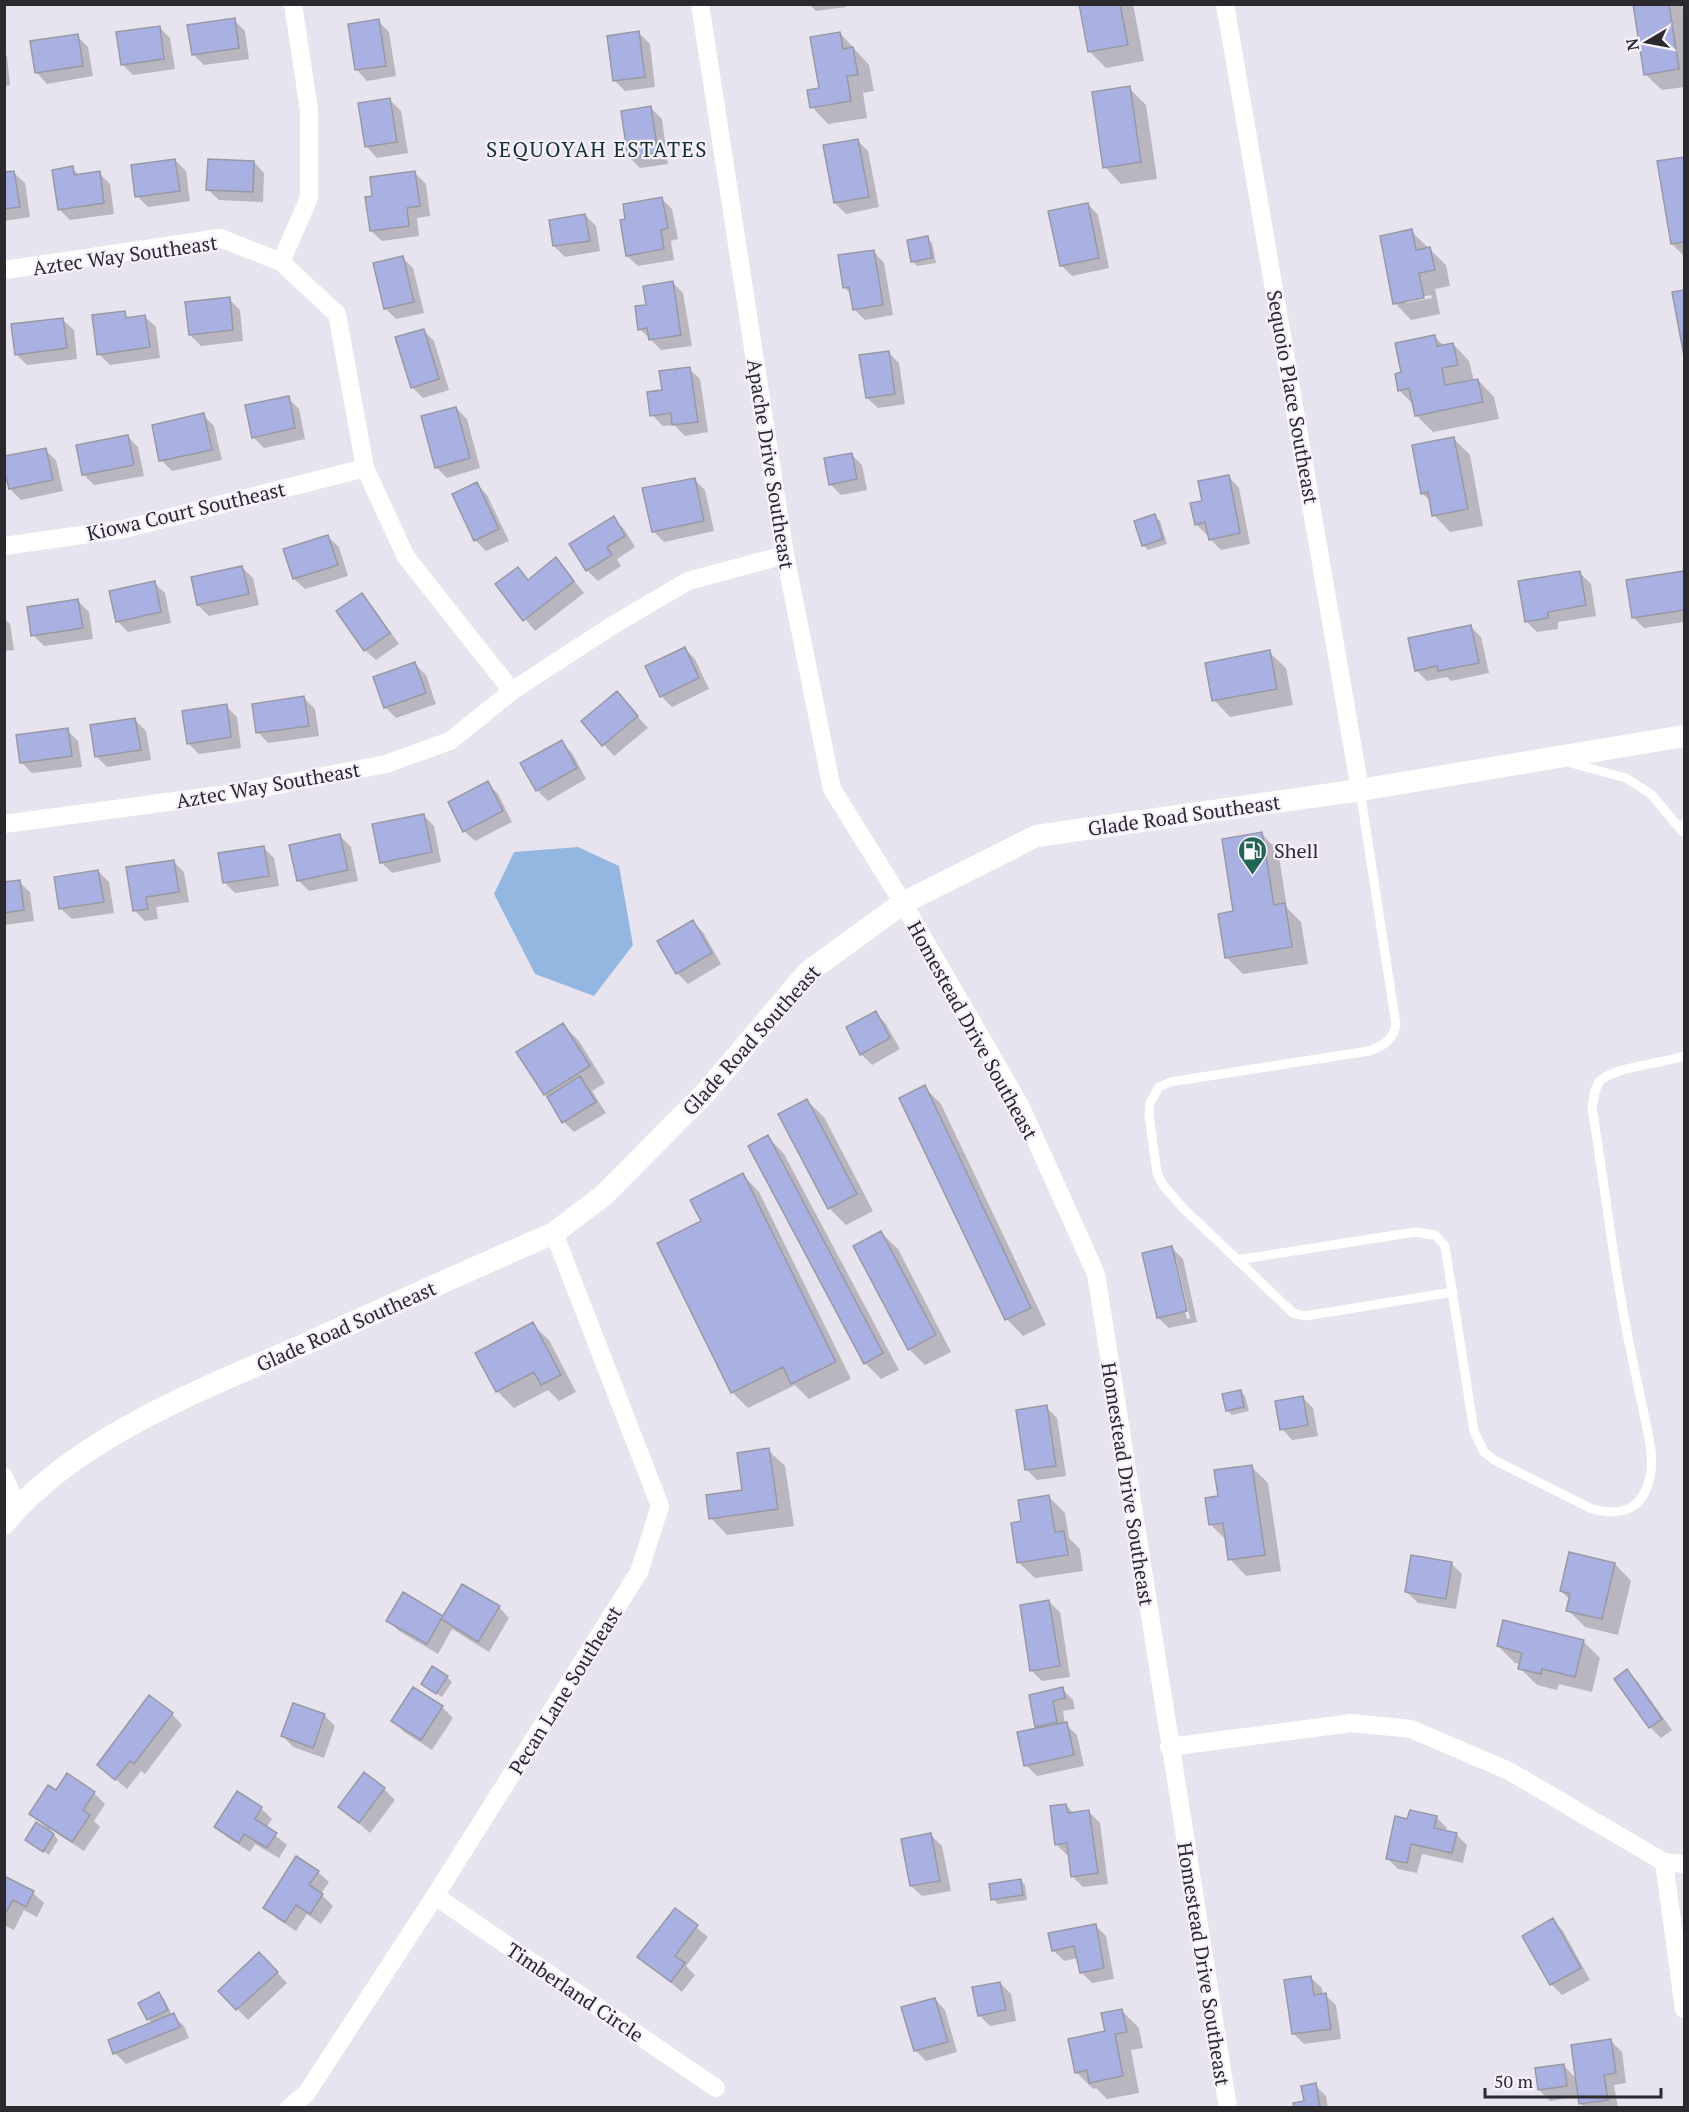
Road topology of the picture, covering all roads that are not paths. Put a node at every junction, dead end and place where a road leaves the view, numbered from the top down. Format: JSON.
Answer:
{"nodes":[{"id":1,"x":293,"y":4,"type":"edge"},
{"id":2,"x":700,"y":4,"type":"edge"},
{"id":3,"x":1226,"y":4,"type":"edge"},
{"id":4,"x":281,"y":262,"type":"junction"},
{"id":5,"x":4,"y":270,"type":"edge"},
{"id":6,"x":365,"y":468,"type":"junction"},
{"id":7,"x":4,"y":546,"type":"edge"},
{"id":8,"x":785,"y":555,"type":"junction"},
{"id":9,"x":512,"y":691,"type":"junction"},
{"id":10,"x":1684,"y":736,"type":"edge"},
{"id":11,"x":1553,"y":758,"type":"junction"},
{"id":12,"x":1360,"y":790,"type":"junction"},
{"id":13,"x":4,"y":824,"type":"edge"},
{"id":14,"x":1684,"y":832,"type":"edge"},
{"id":15,"x":903,"y":903,"type":"junction"},
{"id":16,"x":1684,"y":1056,"type":"edge"},
{"id":17,"x":554,"y":1233,"type":"junction"},
{"id":18,"x":1237,"y":1260,"type":"junction"},
{"id":19,"x":1453,"y":1292,"type":"junction"},
{"id":20,"x":4,"y":1477,"type":"edge"},
{"id":21,"x":11,"y":1516,"type":"edge"},
{"id":22,"x":1169,"y":1747,"type":"junction"},
{"id":23,"x":1664,"y":1862,"type":"junction"},
{"id":24,"x":1684,"y":1864,"type":"edge"},
{"id":25,"x":435,"y":1896,"type":"junction"},
{"id":26,"x":1684,"y":2009,"type":"edge"},
{"id":27,"x":716,"y":2088,"type":"dead end"},
{"id":28,"x":289,"y":2108,"type":"edge"},
{"id":29,"x":1228,"y":2108,"type":"edge"}],
"edges":[{"from":1,"to":4,"type":"street"},
{"from":2,"to":8,"type":"street","name":"Apache Drive Southeast"},
{"from":3,"to":12,"type":"street","name":"Sequoio Place Southeast"},
{"from":4,"to":5,"type":"street","name":"Aztec Way Southeast"},
{"from":4,"to":6,"type":"street","name":"Aztec Way Southeast"},
{"from":6,"to":7,"type":"street","name":"Kiowa Court Southeast"},
{"from":6,"to":9,"type":"street","name":"Aztec Way Southeast"},
{"from":8,"to":9,"type":"street","name":"Aztec Way Southeast"},
{"from":8,"to":15,"type":"street","name":"Apache Drive Southeast"},
{"from":9,"to":13,"type":"street","name":"Aztec Way Southeast"},
{"from":10,"to":11,"type":"street","name":"Glade Road Southeast"},
{"from":11,"to":12,"type":"street","name":"Glade Road Southeast"},
{"from":11,"to":14,"type":"lane"},
{"from":12,"to":15,"type":"street","name":"Glade Road Southeast"},
{"from":12,"to":18,"type":"lane"},
{"from":15,"to":17,"type":"street","name":"Glade Road Southeast"},
{"from":15,"to":22,"type":"street","name":"Homestead Drive Southeast"},
{"from":16,"to":19,"type":"lane"},
{"from":17,"to":21,"type":"street","name":"Glade Road Southeast"},
{"from":17,"to":25,"type":"street","name":"Pecan Lane Southeast"},
{"from":18,"to":19,"type":"lane"},
{"from":18,"to":19,"type":"lane"},
{"from":20,"to":21,"type":"street"},
{"from":22,"to":23,"type":"street"},
{"from":22,"to":29,"type":"street","name":"Homestead Drive Southeast"},
{"from":23,"to":24,"type":"street"},
{"from":23,"to":26,"type":"street"},
{"from":25,"to":27,"type":"street","name":"Timberland Circle"},
{"from":25,"to":28,"type":"street","name":"Pecan Lane Southeast"}]}
